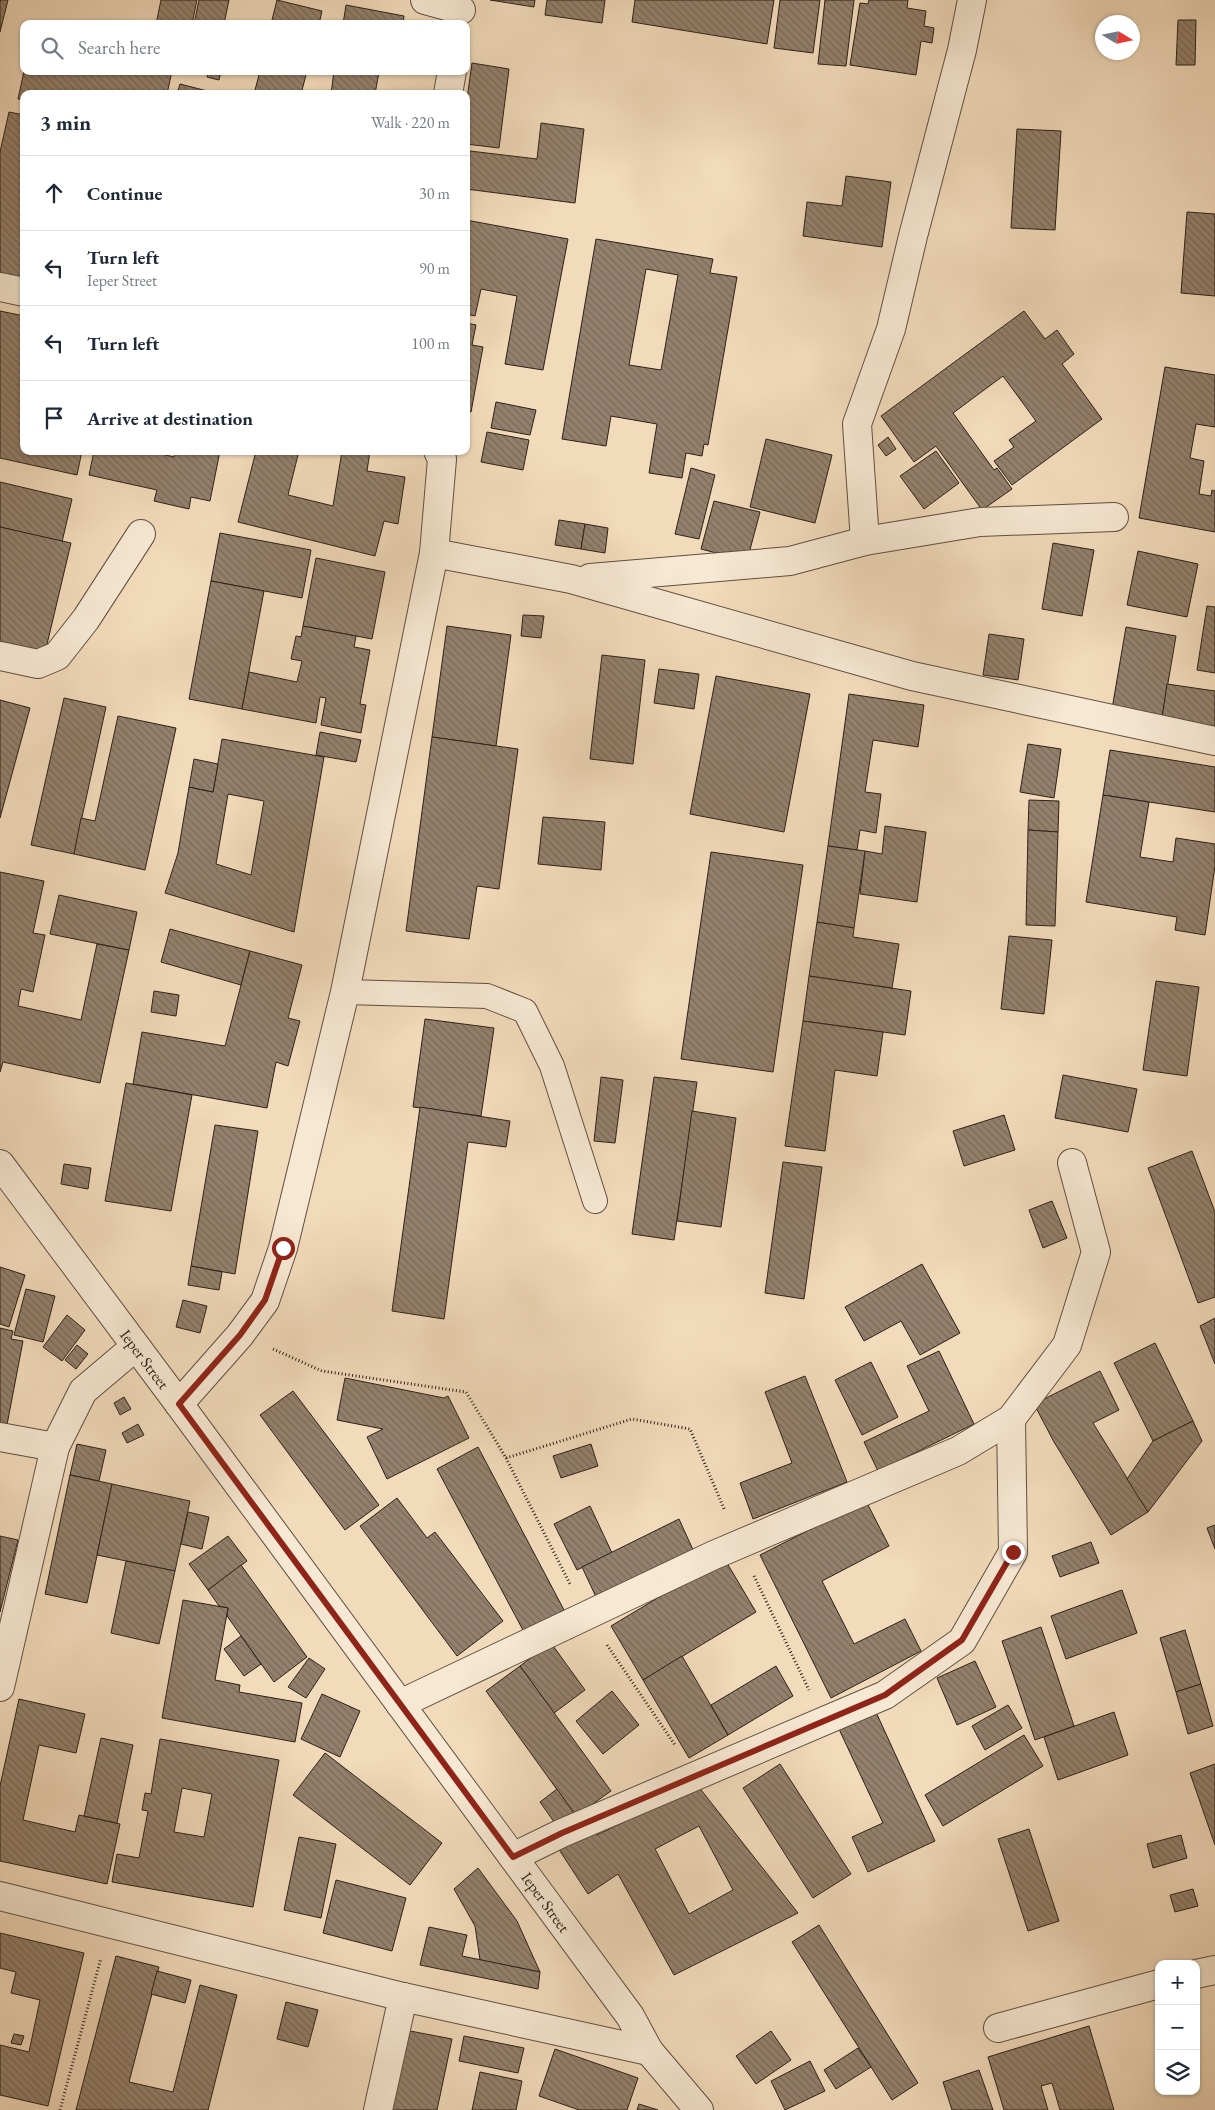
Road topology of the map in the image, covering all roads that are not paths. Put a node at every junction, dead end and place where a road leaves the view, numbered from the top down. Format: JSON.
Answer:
{"nodes":[{"id":1,"x":425,"y":0,"type":"edge"},
{"id":2,"x":972,"y":0,"type":"edge"},
{"id":3,"x":461,"y":11,"type":"edge"},
{"id":4,"x":451,"y":75,"type":"edge"},
{"id":5,"x":449,"y":90,"type":"edge"},
{"id":6,"x":0,"y":287,"type":"edge"},
{"id":7,"x":20,"y":291,"type":"edge"},
{"id":8,"x":440,"y":455,"type":"edge"},
{"id":9,"x":1114,"y":517,"type":"dead end"},
{"id":10,"x":141,"y":534,"type":"dead end"},
{"id":11,"x":865,"y":541,"type":"junction"},
{"id":12,"x":434,"y":553,"type":"junction"},
{"id":13,"x":571,"y":579,"type":"junction"},
{"id":14,"x":0,"y":656,"type":"edge"},
{"id":15,"x":1215,"y":741,"type":"edge"},
{"id":16,"x":345,"y":992,"type":"junction"},
{"id":17,"x":1072,"y":1163,"type":"dead end"},
{"id":18,"x":0,"y":1164,"type":"edge"},
{"id":19,"x":596,"y":1201,"type":"dead end"},
{"id":20,"x":135,"y":1347,"type":"junction"},
{"id":21,"x":179,"y":1404,"type":"junction"},
{"id":22,"x":1011,"y":1419,"type":"junction"},
{"id":23,"x":0,"y":1437,"type":"edge"},
{"id":24,"x":55,"y":1447,"type":"junction"},
{"id":25,"x":0,"y":1687,"type":"edge"},
{"id":26,"x":400,"y":1704,"type":"junction"},
{"id":27,"x":513,"y":1857,"type":"junction"},
{"id":28,"x":0,"y":1896,"type":"edge"},
{"id":29,"x":1215,"y":1970,"type":"edge"},
{"id":30,"x":1200,"y":1973,"type":"edge"},
{"id":31,"x":1155,"y":1985,"type":"edge"},
{"id":32,"x":403,"y":1997,"type":"junction"},
{"id":33,"x":998,"y":2028,"type":"dead end"},
{"id":34,"x":649,"y":2051,"type":"junction"},
{"id":35,"x":378,"y":2110,"type":"edge"},
{"id":36,"x":699,"y":2110,"type":"edge"}],
"edges":[{"from":1,"to":3,"type":"street"},
{"from":2,"to":11,"type":"street"},
{"from":4,"to":5,"type":"street"},
{"from":6,"to":7,"type":"street"},
{"from":8,"to":12,"type":"street"},
{"from":9,"to":11,"type":"street"},
{"from":10,"to":14,"type":"street"},
{"from":11,"to":13,"type":"street"},
{"from":12,"to":13,"type":"street"},
{"from":12,"to":16,"type":"street"},
{"from":13,"to":15,"type":"street"},
{"from":16,"to":19,"type":"lane"},
{"from":16,"to":21,"type":"street"},
{"from":17,"to":22,"type":"street"},
{"from":18,"to":20,"type":"street","name":"Ieper Street"},
{"from":20,"to":21,"type":"street","name":"Ieper Street"},
{"from":20,"to":24,"type":"street"},
{"from":21,"to":26,"type":"street","name":"Ieper Street"},
{"from":22,"to":26,"type":"street"},
{"from":22,"to":27,"type":"street"},
{"from":23,"to":24,"type":"street"},
{"from":24,"to":25,"type":"street"},
{"from":26,"to":27,"type":"street","name":"Ieper Street"},
{"from":27,"to":34,"type":"street","name":"Ieper Street"},
{"from":28,"to":32,"type":"street"},
{"from":29,"to":30,"type":"street"},
{"from":31,"to":33,"type":"street"},
{"from":32,"to":34,"type":"street"},
{"from":32,"to":35,"type":"street"},
{"from":34,"to":36,"type":"street","name":"Ieper Street"}]}
